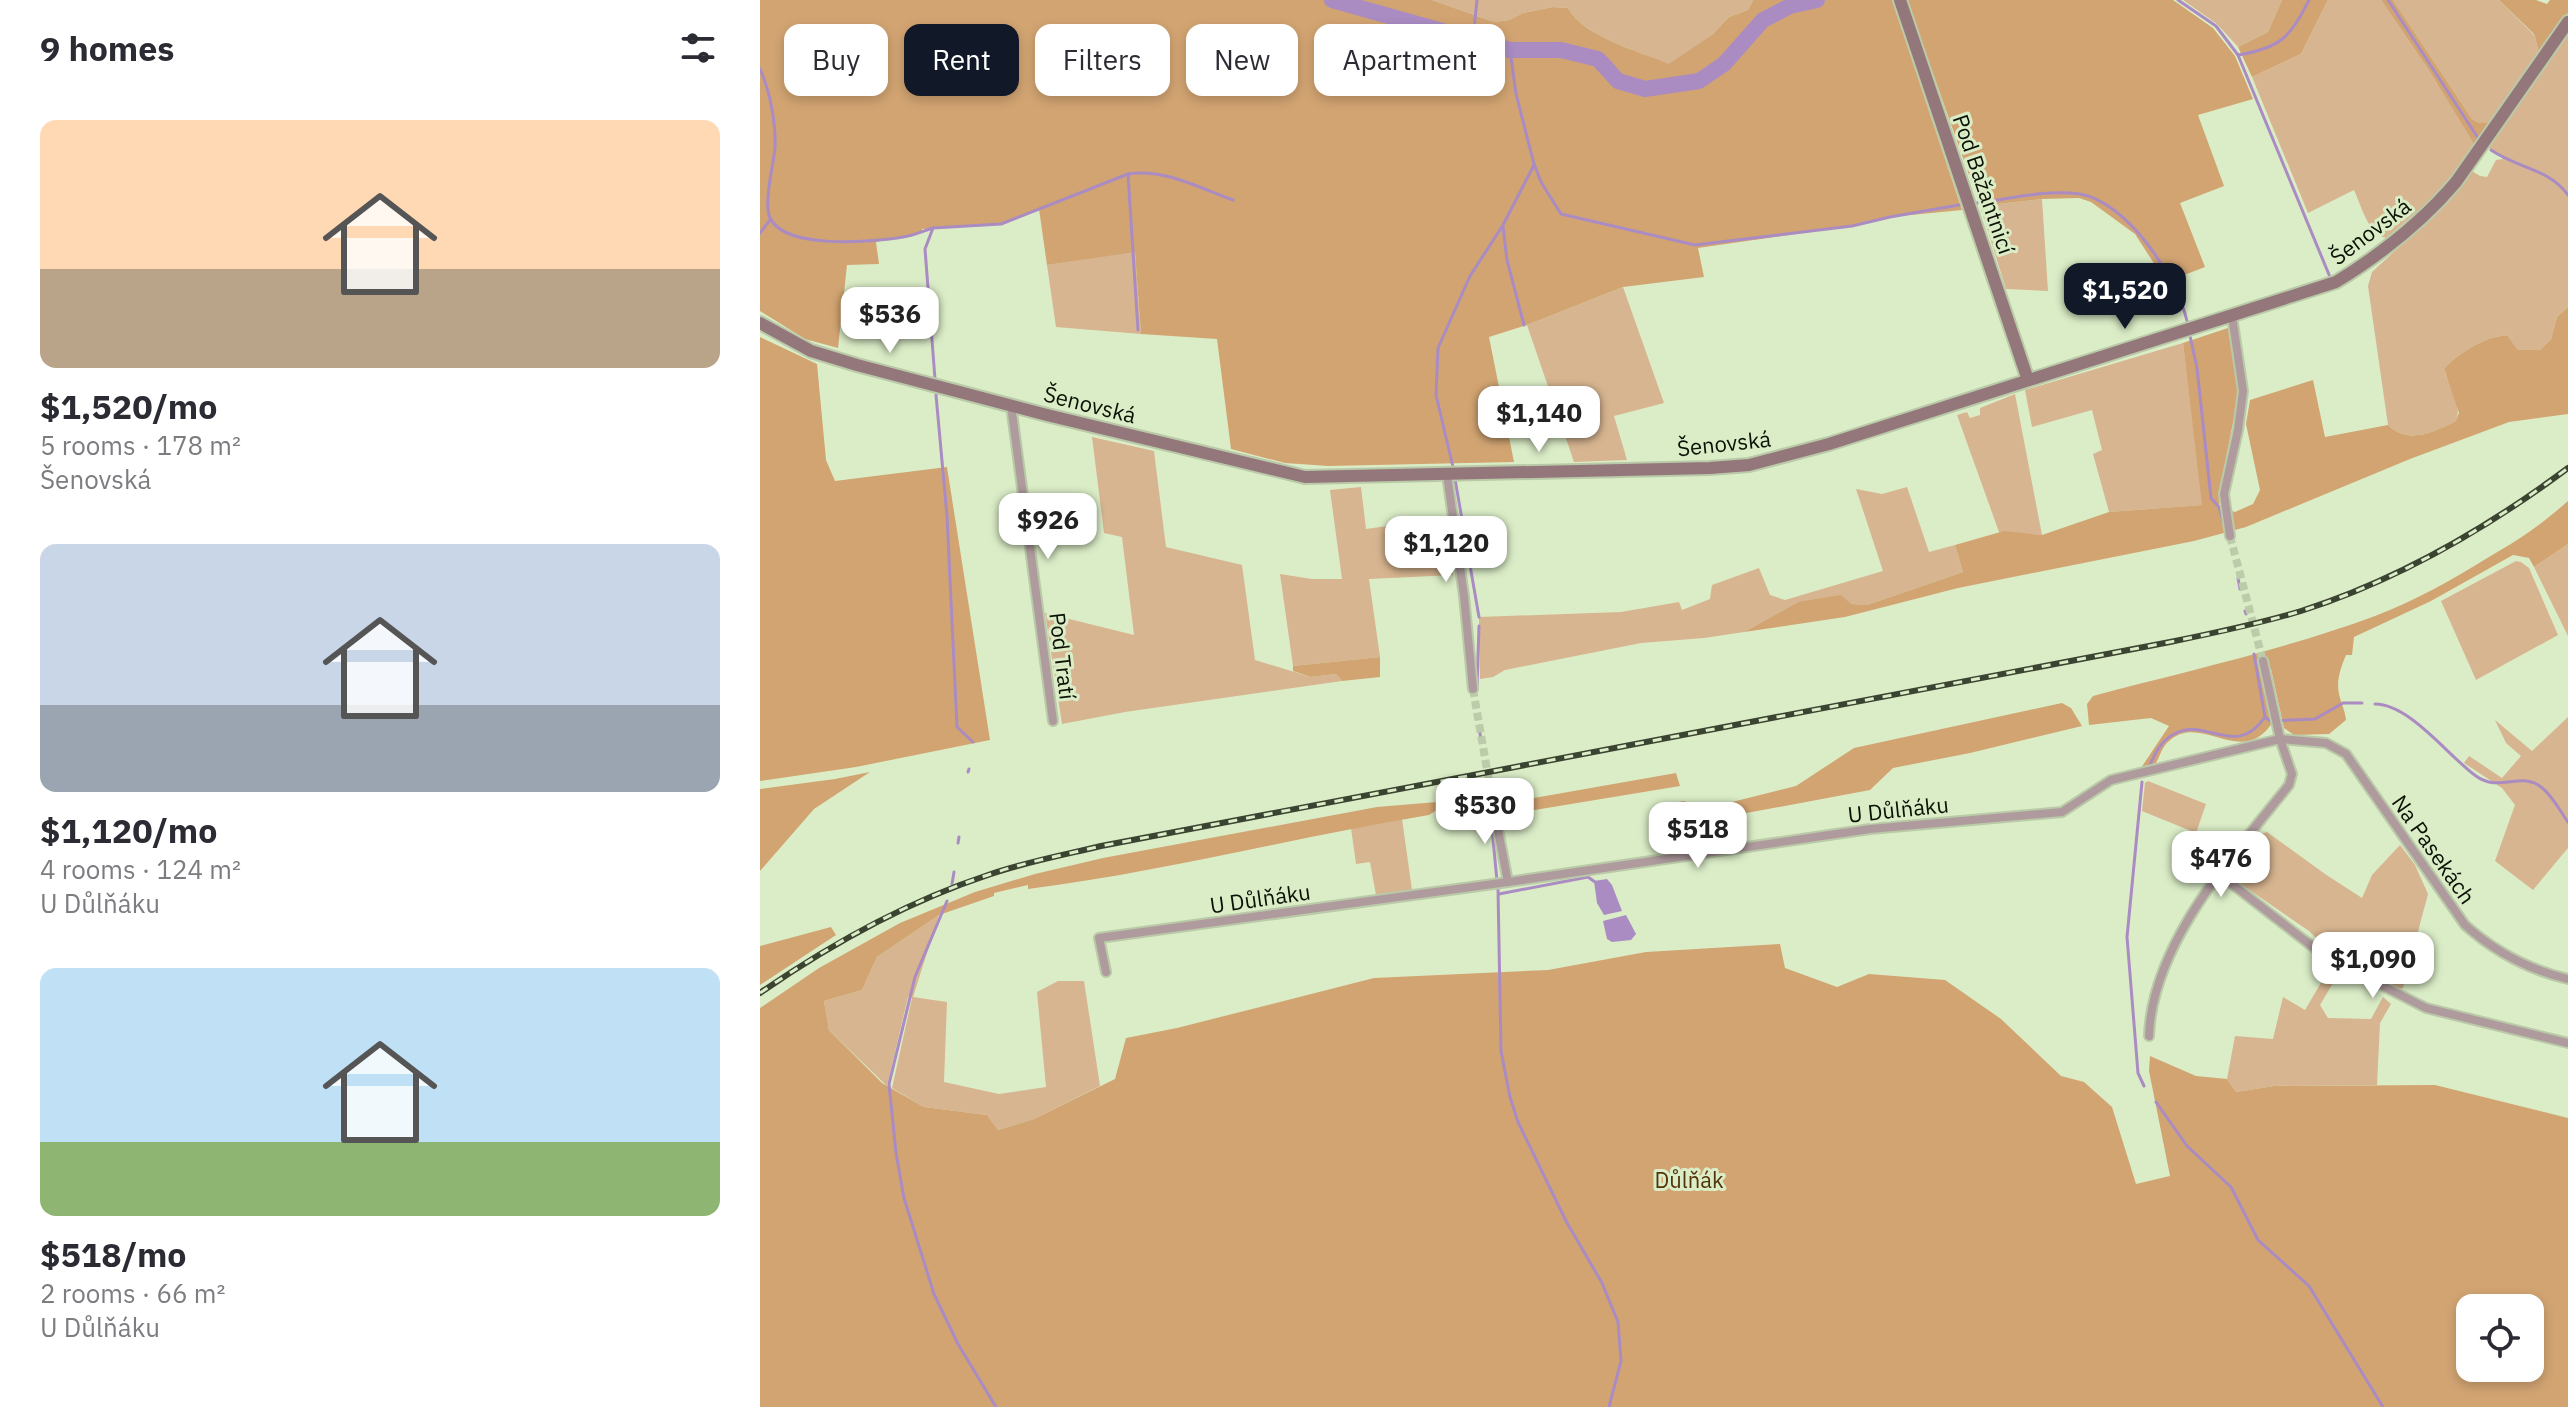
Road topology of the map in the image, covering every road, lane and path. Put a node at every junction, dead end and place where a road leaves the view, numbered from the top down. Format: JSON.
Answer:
{"nodes":[{"id":1,"x":1901,"y":2,"type":"edge"},
{"id":2,"x":2568,"y":22,"type":"edge"},
{"id":3,"x":2232,"y":316,"type":"junction"},
{"id":4,"x":760,"y":323,"type":"edge"},
{"id":5,"x":2028,"y":380,"type":"junction"},
{"id":6,"x":1011,"y":405,"type":"junction"},
{"id":7,"x":1447,"y":475,"type":"junction"},
{"id":8,"x":2230,"y":536,"type":"tunnel mouth"},
{"id":9,"x":2263,"y":661,"type":"tunnel mouth"},
{"id":10,"x":1473,"y":689,"type":"tunnel mouth"},
{"id":11,"x":1053,"y":721,"type":"dead end"},
{"id":12,"x":2280,"y":739,"type":"junction"},
{"id":13,"x":1493,"y":804,"type":"tunnel mouth"},
{"id":14,"x":2219,"y":874,"type":"junction"},
{"id":15,"x":1508,"y":882,"type":"junction"},
{"id":16,"x":1106,"y":972,"type":"dead end"},
{"id":17,"x":2568,"y":979,"type":"edge"},
{"id":18,"x":2149,"y":1036,"type":"dead end"},
{"id":19,"x":2568,"y":1043,"type":"edge"}],
"edges":[{"from":1,"to":5,"type":"street","name":"Pod Bažantnicí"},
{"from":2,"to":3,"type":"street","name":"Šenovská"},
{"from":3,"to":5,"type":"street","name":"Šenovská"},
{"from":3,"to":8,"type":"street"},
{"from":4,"to":6,"type":"street","name":"Šenovská"},
{"from":5,"to":7,"type":"street","name":"Šenovská"},
{"from":6,"to":7,"type":"street","name":"Šenovská"},
{"from":6,"to":11,"type":"street","name":"Pod Tratí"},
{"from":7,"to":10,"type":"street"},
{"from":9,"to":12,"type":"street"},
{"from":12,"to":14,"type":"street"},
{"from":12,"to":15,"type":"street","name":"U Důlňáku"},
{"from":12,"to":17,"type":"street","name":"Na Pasekách"},
{"from":13,"to":15,"type":"street"},
{"from":14,"to":18,"type":"street"},
{"from":14,"to":19,"type":"street"},
{"from":15,"to":16,"type":"street","name":"U Důlňáku"}]}
